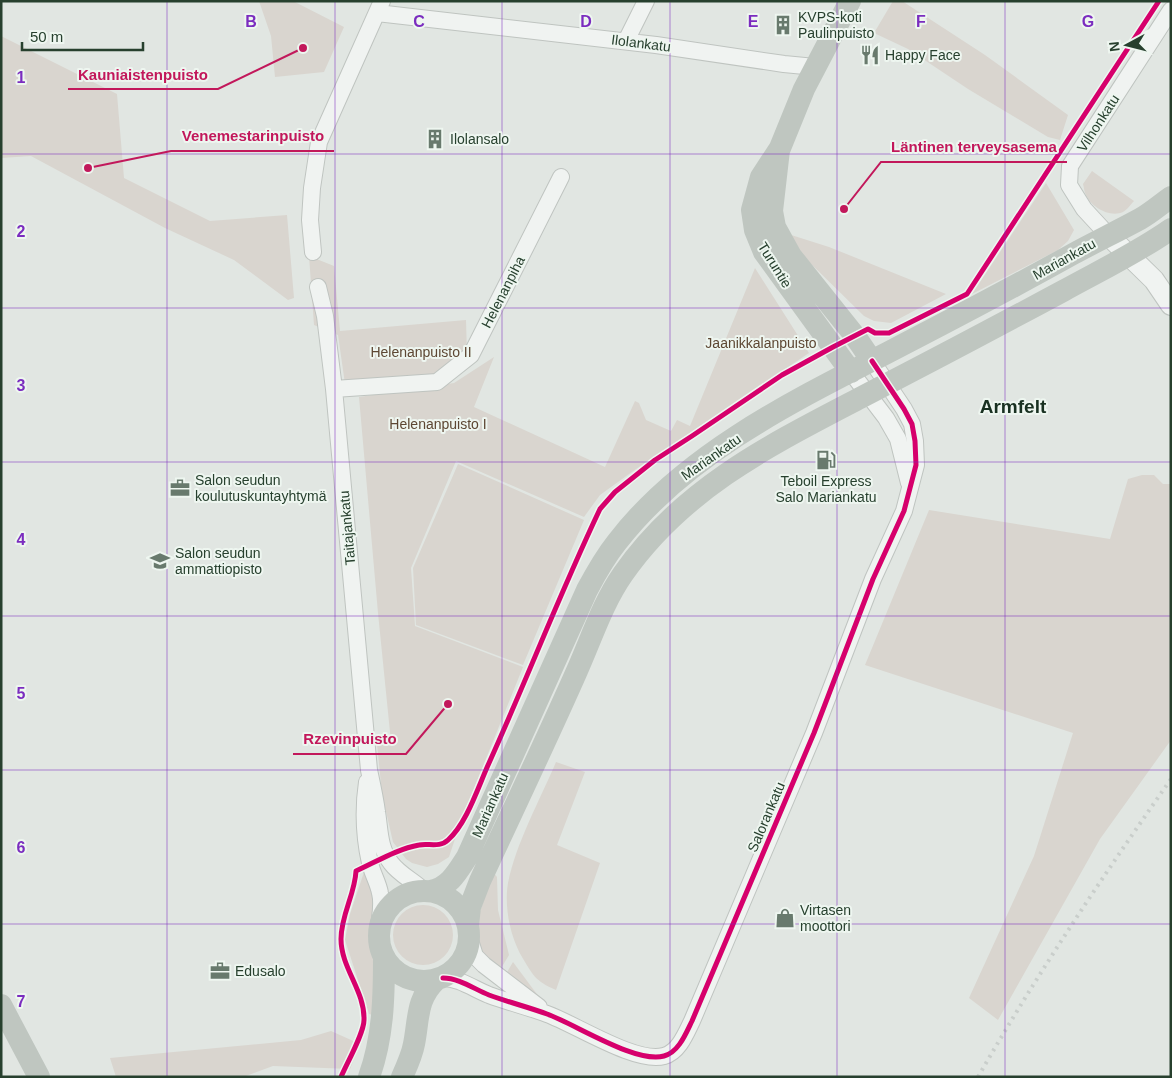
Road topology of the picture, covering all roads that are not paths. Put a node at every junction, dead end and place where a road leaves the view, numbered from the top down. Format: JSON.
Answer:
{"nodes":[{"id":1,"x":646,"y":1,"type":"edge"},
{"id":2,"x":850,"y":1,"type":"edge"},
{"id":3,"x":379,"y":7,"type":"edge"},
{"id":4,"x":1171,"y":10,"type":"edge"},
{"id":5,"x":626,"y":41,"type":"junction"},
{"id":6,"x":815,"y":67,"type":"junction"},
{"id":7,"x":780,"y":148,"type":"junction"},
{"id":8,"x":561,"y":177,"type":"dead end"},
{"id":9,"x":1171,"y":197,"type":"edge"},
{"id":10,"x":1171,"y":229,"type":"edge"},
{"id":11,"x":1108,"y":235,"type":"junction"},
{"id":12,"x":313,"y":252,"type":"dead end"},
{"id":13,"x":1128,"y":255,"type":"junction"},
{"id":14,"x":318,"y":287,"type":"dead end"},
{"id":15,"x":1171,"y":305,"type":"edge"},
{"id":16,"x":872,"y":361,"type":"junction"},
{"id":17,"x":851,"y":372,"type":"junction"},
{"id":18,"x":334,"y":390,"type":"junction"},
{"id":19,"x":877,"y":390,"type":"junction"},
{"id":20,"x":369,"y":770,"type":"junction"},
{"id":21,"x":427,"y":891,"type":"junction"},
{"id":22,"x":379,"y":927,"type":"junction"},
{"id":23,"x":469,"y":931,"type":"junction"},
{"id":24,"x":384,"y":958,"type":"junction"},
{"id":25,"x":440,"y":979,"type":"junction"},
{"id":26,"x":1,"y":1005,"type":"edge"},
{"id":27,"x":549,"y":1014,"type":"junction"},
{"id":28,"x":39,"y":1077,"type":"edge"},
{"id":29,"x":370,"y":1077,"type":"edge"},
{"id":30,"x":402,"y":1077,"type":"edge"}],
"edges":[{"from":1,"to":5,"type":"street"},
{"from":2,"to":6,"type":"main road","name":"Turuntie"},
{"from":3,"to":5,"type":"street","name":"Ilolankatu"},
{"from":3,"to":12,"type":"street"},
{"from":4,"to":11,"type":"street","name":"Vilhonkatu"},
{"from":5,"to":6,"type":"street","name":"Ilolankatu"},
{"from":6,"to":7,"type":"main road","name":"Turuntie"},
{"from":7,"to":16,"type":"main road","name":"Turuntie"},
{"from":7,"to":17,"type":"main road","name":"Turuntie"},
{"from":8,"to":18,"type":"street","name":"Helenanpiha"},
{"from":9,"to":11,"type":"main road","name":"Mariankatu"},
{"from":10,"to":13,"type":"main road","name":"Mariankatu"},
{"from":11,"to":13,"type":"street"},
{"from":11,"to":16,"type":"main road","name":"Mariankatu"},
{"from":13,"to":15,"type":"street"},
{"from":13,"to":19,"type":"main road","name":"Mariankatu"},
{"from":14,"to":18,"type":"street","name":"Taitajankatu"},
{"from":16,"to":17,"type":"main road","name":"Mariankatu"},
{"from":16,"to":19,"type":"street","name":"Salorankatu"},
{"from":17,"to":19,"type":"street","name":"Salorankatu"},
{"from":17,"to":21,"type":"main road","name":"Mariankatu"},
{"from":18,"to":20,"type":"street","name":"Taitajankatu"},
{"from":19,"to":23,"type":"main road","name":"Mariankatu"},
{"from":19,"to":27,"type":"street","name":"Salorankatu"},
{"from":20,"to":21,"type":"street","name":"Taitajankatu"},
{"from":20,"to":22,"type":"street","name":"Taitajankatu"},
{"from":21,"to":22,"type":"main road"},
{"from":21,"to":23,"type":"main road"},
{"from":22,"to":24,"type":"main road"},
{"from":23,"to":25,"type":"main road"},
{"from":23,"to":27,"type":"street","name":"Salorankatu"},
{"from":24,"to":25,"type":"main road"},
{"from":24,"to":29,"type":"main road"},
{"from":25,"to":27,"type":"street","name":"Salorankatu"},
{"from":25,"to":30,"type":"main road"},
{"from":26,"to":28,"type":"main road"}]}
